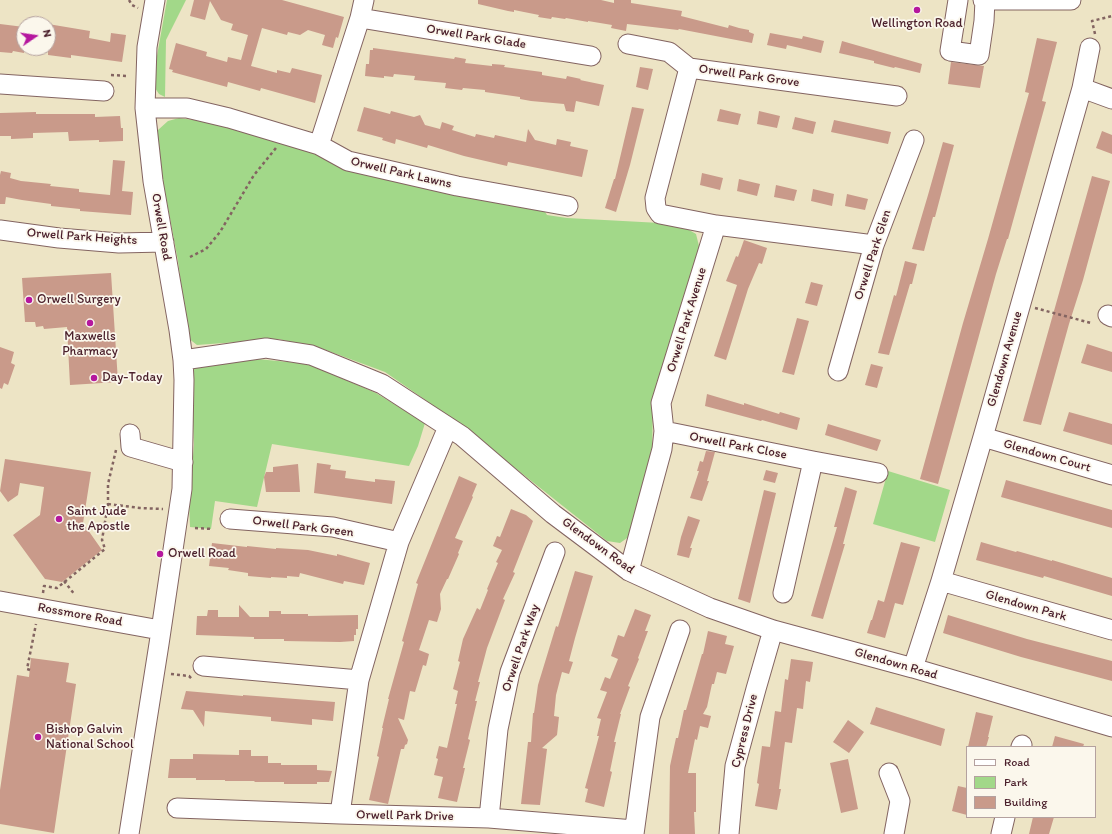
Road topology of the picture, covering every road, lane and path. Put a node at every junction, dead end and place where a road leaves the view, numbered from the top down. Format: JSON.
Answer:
{"nodes":[{"id":1,"x":129,"y":0,"type":"edge"},
{"id":2,"x":364,"y":0,"type":"edge"},
{"id":3,"x":958,"y":0,"type":"edge"},
{"id":4,"x":984,"y":0,"type":"edge"},
{"id":5,"x":1067,"y":0,"type":"edge"},
{"id":6,"x":1071,"y":0,"type":"edge"},
{"id":7,"x":147,"y":4,"type":"edge"},
{"id":8,"x":1112,"y":16,"type":"edge"},
{"id":9,"x":360,"y":18,"type":"junction"},
{"id":10,"x":1092,"y":42,"type":"joint"},
{"id":11,"x":628,"y":44,"type":"dead end"},
{"id":12,"x":591,"y":56,"type":"dead end"},
{"id":13,"x":688,"y":68,"type":"junction"},
{"id":14,"x":128,"y":76,"type":"dead end"},
{"id":15,"x":107,"y":83,"type":"joint"},
{"id":16,"x":0,"y":84,"type":"edge"},
{"id":17,"x":1082,"y":88,"type":"junction"},
{"id":18,"x":897,"y":96,"type":"dead end"},
{"id":19,"x":1112,"y":100,"type":"edge"},
{"id":20,"x":145,"y":108,"type":"junction"},
{"id":21,"x":914,"y":140,"type":"dead end"},
{"id":22,"x":319,"y":146,"type":"junction"},
{"id":23,"x":276,"y":147,"type":"dead end"},
{"id":24,"x":568,"y":206,"type":"dead end"},
{"id":25,"x":716,"y":225,"type":"junction"},
{"id":26,"x":0,"y":230,"type":"edge"},
{"id":27,"x":164,"y":242,"type":"junction"},
{"id":28,"x":874,"y":246,"type":"junction"},
{"id":29,"x":190,"y":257,"type":"dead end"},
{"id":30,"x":1032,"y":307,"type":"dead end"},
{"id":31,"x":1104,"y":318,"type":"edge"},
{"id":32,"x":183,"y":360,"type":"junction"},
{"id":33,"x":838,"y":371,"type":"dead end"},
{"id":34,"x":448,"y":427,"type":"junction"},
{"id":35,"x":664,"y":431,"type":"junction"},
{"id":36,"x":130,"y":434,"type":"dead end"},
{"id":37,"x":983,"y":438,"type":"junction"},
{"id":38,"x":116,"y":448,"type":"dead end"},
{"id":39,"x":813,"y":461,"type":"junction"},
{"id":40,"x":183,"y":462,"type":"junction"},
{"id":41,"x":878,"y":473,"type":"dead end"},
{"id":42,"x":1112,"y":475,"type":"edge"},
{"id":43,"x":108,"y":504,"type":"junction"},
{"id":44,"x":164,"y":509,"type":"dead end"},
{"id":45,"x":230,"y":519,"type":"dead end"},
{"id":46,"x":195,"y":528,"type":"dead end"},
{"id":47,"x":213,"y":529,"type":"dead end"},
{"id":48,"x":399,"y":542,"type":"junction"},
{"id":49,"x":555,"y":552,"type":"dead end"},
{"id":50,"x":629,"y":570,"type":"junction"},
{"id":51,"x":941,"y":581,"type":"junction"},
{"id":52,"x":64,"y":582,"type":"junction"},
{"id":53,"x":783,"y":593,"type":"dead end"},
{"id":54,"x":75,"y":595,"type":"dead end"},
{"id":55,"x":42,"y":596,"type":"dead end"},
{"id":56,"x":0,"y":601,"type":"edge"},
{"id":57,"x":37,"y":622,"type":"dead end"},
{"id":58,"x":160,"y":630,"type":"junction"},
{"id":59,"x":680,"y":630,"type":"dead end"},
{"id":60,"x":773,"y":630,"type":"junction"},
{"id":61,"x":1112,"y":630,"type":"edge"},
{"id":62,"x":172,"y":668,"type":"dead end"},
{"id":63,"x":913,"y":668,"type":"junction"},
{"id":64,"x":30,"y":670,"type":"dead end"},
{"id":65,"x":198,"y":672,"type":"joint"},
{"id":66,"x":360,"y":680,"type":"junction"},
{"id":67,"x":1112,"y":726,"type":"edge"},
{"id":68,"x":889,"y":774,"type":"dead end"},
{"id":69,"x":177,"y":808,"type":"dead end"},
{"id":70,"x":340,"y":814,"type":"junction"},
{"id":71,"x":488,"y":818,"type":"junction"},
{"id":72,"x":1005,"y":818,"type":"edge"},
{"id":73,"x":634,"y":832,"type":"edge"},
{"id":74,"x":129,"y":834,"type":"edge"},
{"id":75,"x":729,"y":834,"type":"edge"},
{"id":76,"x":894,"y":834,"type":"edge"},
{"id":77,"x":1001,"y":834,"type":"edge"}],
"edges":[{"from":1,"to":7,"type":"path"},
{"from":2,"to":9,"type":"street"},
{"from":3,"to":4,"type":"street"},
{"from":4,"to":5,"type":"street"},
{"from":5,"to":6,"type":"street"},
{"from":7,"to":20,"type":"street","name":"Orwell Road"},
{"from":8,"to":10,"type":"path"},
{"from":9,"to":12,"type":"street","name":"Orwell Park Glade"},
{"from":9,"to":22,"type":"street"},
{"from":10,"to":17,"type":"street","name":"Glendown Avenue"},
{"from":11,"to":13,"type":"street"},
{"from":13,"to":18,"type":"street","name":"Orwell Park Grove"},
{"from":13,"to":25,"type":"street","name":"Orwell Park Grove"},
{"from":14,"to":15,"type":"path"},
{"from":15,"to":16,"type":"street"},
{"from":17,"to":19,"type":"street"},
{"from":17,"to":37,"type":"street","name":"Glendown Avenue"},
{"from":20,"to":22,"type":"street","name":"Orwell Park Lawns"},
{"from":20,"to":27,"type":"street","name":"Orwell Road"},
{"from":21,"to":28,"type":"street","name":"Orwell Park Glen"},
{"from":22,"to":24,"type":"street","name":"Orwell Park Lawns"},
{"from":23,"to":29,"type":"path"},
{"from":25,"to":28,"type":"street"},
{"from":25,"to":35,"type":"street","name":"Orwell Park Avenue"},
{"from":26,"to":27,"type":"street","name":"Orwell Park Heights"},
{"from":27,"to":32,"type":"street","name":"Orwell Road"},
{"from":28,"to":33,"type":"street","name":"Orwell Park Glen"},
{"from":30,"to":31,"type":"path"},
{"from":32,"to":34,"type":"street","name":"Glendown Road"},
{"from":32,"to":40,"type":"street","name":"Orwell Road"},
{"from":34,"to":48,"type":"street"},
{"from":34,"to":50,"type":"street","name":"Glendown Road"},
{"from":35,"to":39,"type":"street","name":"Orwell Park Close"},
{"from":35,"to":50,"type":"street","name":"Orwell Park Avenue"},
{"from":36,"to":40,"type":"street"},
{"from":37,"to":42,"type":"street","name":"Glendown Court"},
{"from":37,"to":51,"type":"street","name":"Glendown Avenue"},
{"from":38,"to":43,"type":"path"},
{"from":39,"to":41,"type":"street","name":"Orwell Park Close"},
{"from":39,"to":53,"type":"street"},
{"from":40,"to":58,"type":"street","name":"Orwell Road"},
{"from":43,"to":44,"type":"path"},
{"from":43,"to":52,"type":"path"},
{"from":45,"to":48,"type":"street","name":"Orwell Park Green"},
{"from":46,"to":47,"type":"path"},
{"from":48,"to":66,"type":"street"},
{"from":49,"to":71,"type":"street","name":"Orwell Park Way"},
{"from":50,"to":60,"type":"street","name":"Glendown Road"},
{"from":51,"to":61,"type":"street","name":"Glendown Park"},
{"from":51,"to":63,"type":"street","name":"Glendown Avenue"},
{"from":52,"to":54,"type":"path"},
{"from":52,"to":55,"type":"path"},
{"from":56,"to":58,"type":"street","name":"Rossmore Road"},
{"from":57,"to":64,"type":"path"},
{"from":58,"to":74,"type":"street","name":"Orwell Road"},
{"from":59,"to":73,"type":"street"},
{"from":60,"to":63,"type":"street","name":"Glendown Road"},
{"from":60,"to":75,"type":"street","name":"Cypress Drive"},
{"from":62,"to":65,"type":"path"},
{"from":63,"to":67,"type":"street","name":"Glendown Road"},
{"from":65,"to":66,"type":"street"},
{"from":66,"to":70,"type":"street"},
{"from":68,"to":76,"type":"street"},
{"from":69,"to":70,"type":"street","name":"Orwell Park Drive"},
{"from":70,"to":71,"type":"street","name":"Orwell Park Drive"},
{"from":71,"to":73,"type":"street","name":"Orwell Park Drive"},
{"from":72,"to":77,"type":"street"}]}
